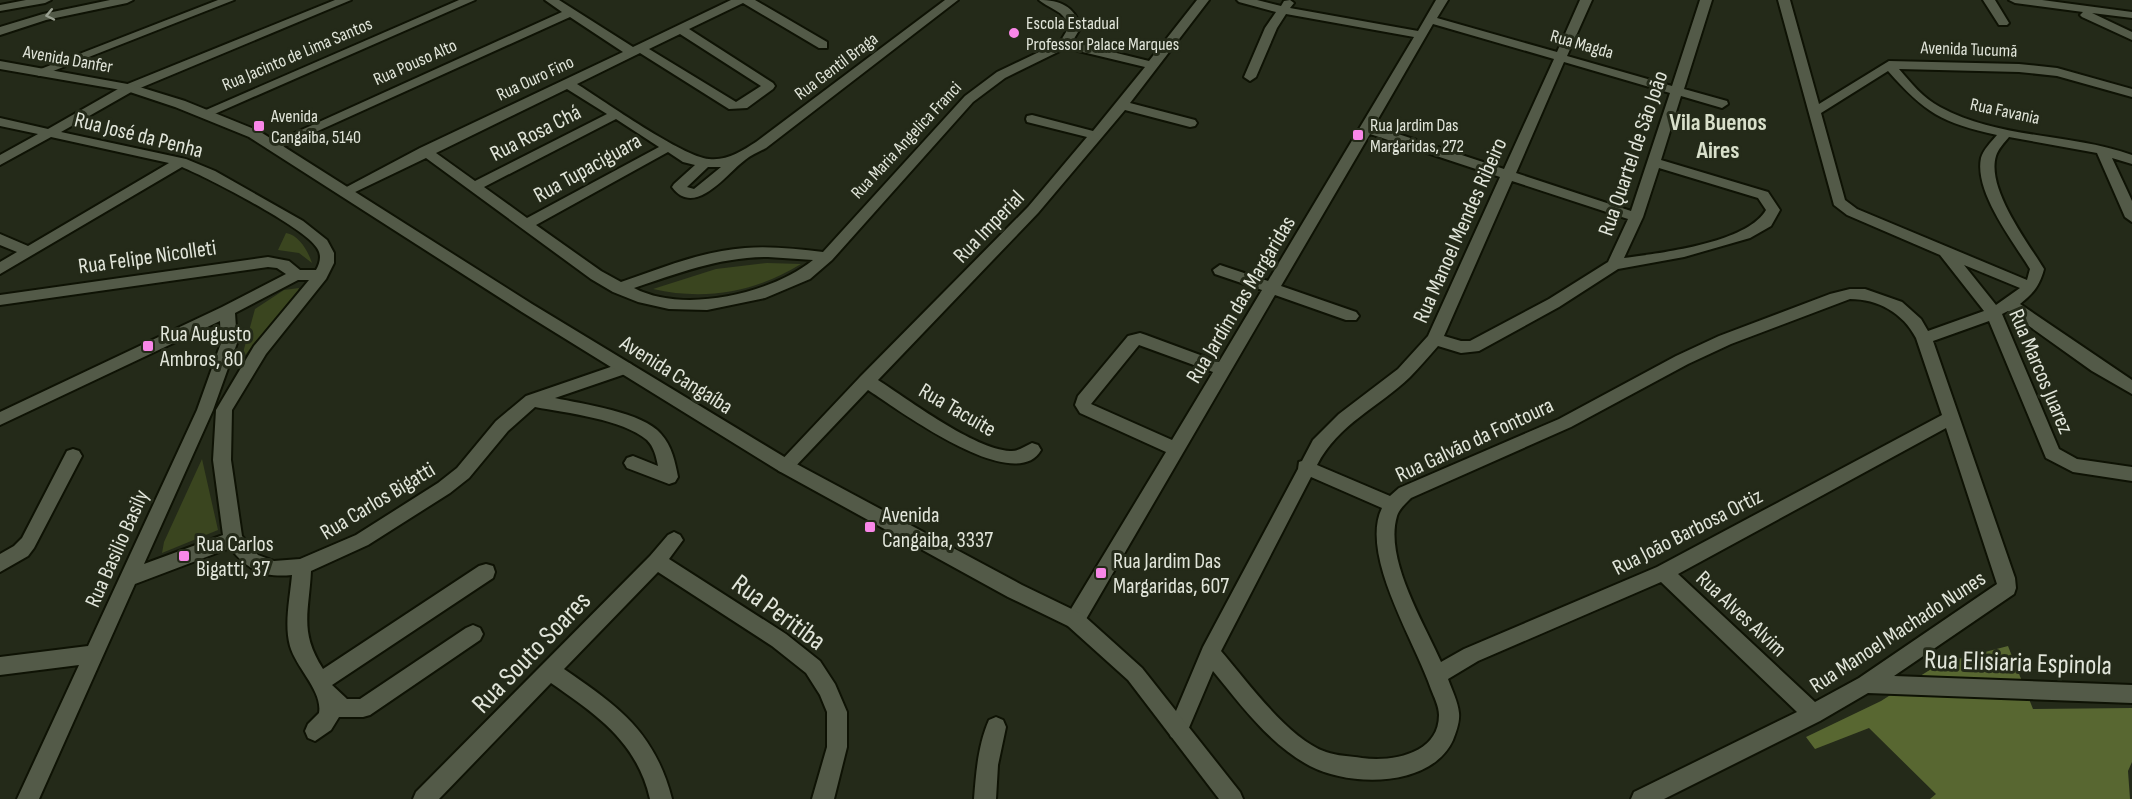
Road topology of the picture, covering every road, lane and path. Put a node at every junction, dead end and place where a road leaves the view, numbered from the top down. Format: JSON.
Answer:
{"nodes":[{"id":1,"x":45,"y":0,"type":"edge"},
{"id":2,"x":128,"y":0,"type":"edge"},
{"id":3,"x":228,"y":0,"type":"edge"},
{"id":4,"x":345,"y":0,"type":"edge"},
{"id":5,"x":469,"y":0,"type":"edge"},
{"id":6,"x":551,"y":0,"type":"edge"},
{"id":7,"x":740,"y":0,"type":"edge"},
{"id":8,"x":747,"y":0,"type":"edge"},
{"id":9,"x":952,"y":0,"type":"edge"},
{"id":10,"x":1045,"y":0,"type":"edge"},
{"id":11,"x":1203,"y":0,"type":"edge"},
{"id":12,"x":1243,"y":0,"type":"edge"},
{"id":13,"x":1442,"y":0,"type":"edge"},
{"id":14,"x":1586,"y":0,"type":"edge"},
{"id":15,"x":1706,"y":0,"type":"edge"},
{"id":16,"x":1785,"y":0,"type":"edge"},
{"id":17,"x":1989,"y":0,"type":"edge"},
{"id":18,"x":2015,"y":0,"type":"edge"},
{"id":19,"x":1287,"y":5,"type":"edge"},
{"id":20,"x":0,"y":8,"type":"edge"},
{"id":21,"x":2074,"y":9,"type":"junction"},
{"id":22,"x":571,"y":12,"type":"junction"},
{"id":23,"x":2132,"y":15,"type":"edge"},
{"id":24,"x":1431,"y":20,"type":"junction"},
{"id":25,"x":2003,"y":23,"type":"dead end"},
{"id":26,"x":680,"y":29,"type":"junction"},
{"id":27,"x":0,"y":31,"type":"edge"},
{"id":28,"x":1421,"y":35,"type":"junction"},
{"id":29,"x":2132,"y":36,"type":"edge"},
{"id":30,"x":1065,"y":44,"type":"junction"},
{"id":31,"x":823,"y":45,"type":"dead end"},
{"id":32,"x":636,"y":50,"type":"junction"},
{"id":33,"x":1561,"y":57,"type":"junction"},
{"id":34,"x":0,"y":65,"type":"edge"},
{"id":35,"x":1888,"y":65,"type":"junction"},
{"id":36,"x":1154,"y":66,"type":"junction"},
{"id":37,"x":39,"y":72,"type":"junction"},
{"id":38,"x":1250,"y":77,"type":"dead end"},
{"id":39,"x":567,"y":83,"type":"junction"},
{"id":40,"x":129,"y":88,"type":"junction"},
{"id":41,"x":1677,"y":90,"type":"junction"},
{"id":42,"x":2132,"y":93,"type":"edge"},
{"id":43,"x":1722,"y":104,"type":"dead end"},
{"id":44,"x":1122,"y":105,"type":"junction"},
{"id":45,"x":1816,"y":111,"type":"junction"},
{"id":46,"x":205,"y":113,"type":"junction"},
{"id":47,"x":615,"y":115,"type":"junction"},
{"id":48,"x":1032,"y":119,"type":"dead end"},
{"id":49,"x":0,"y":122,"type":"edge"},
{"id":50,"x":1190,"y":123,"type":"dead end"},
{"id":51,"x":1366,"y":128,"type":"junction"},
{"id":52,"x":2006,"y":132,"type":"junction"},
{"id":53,"x":51,"y":133,"type":"junction"},
{"id":54,"x":1097,"y":136,"type":"junction"},
{"id":55,"x":273,"y":146,"type":"junction"},
{"id":56,"x":668,"y":147,"type":"junction"},
{"id":57,"x":2102,"y":149,"type":"junction"},
{"id":58,"x":425,"y":151,"type":"junction"},
{"id":59,"x":741,"y":158,"type":"junction"},
{"id":60,"x":2132,"y":160,"type":"edge"},
{"id":61,"x":0,"y":161,"type":"edge"},
{"id":62,"x":181,"y":162,"type":"junction"},
{"id":63,"x":1654,"y":162,"type":"junction"},
{"id":64,"x":704,"y":164,"type":"junction"},
{"id":65,"x":1509,"y":175,"type":"junction"},
{"id":66,"x":474,"y":187,"type":"junction"},
{"id":67,"x":346,"y":191,"type":"junction"},
{"id":68,"x":1636,"y":217,"type":"junction"},
{"id":69,"x":2132,"y":218,"type":"edge"},
{"id":70,"x":526,"y":224,"type":"junction"},
{"id":71,"x":0,"y":239,"type":"edge"},
{"id":72,"x":1945,"y":251,"type":"junction"},
{"id":73,"x":29,"y":252,"type":"junction"},
{"id":74,"x":827,"y":256,"type":"junction"},
{"id":75,"x":1614,"y":265,"type":"junction"},
{"id":76,"x":0,"y":269,"type":"edge"},
{"id":77,"x":1220,"y":270,"type":"dead end"},
{"id":78,"x":296,"y":275,"type":"junction"},
{"id":79,"x":321,"y":275,"type":"junction"},
{"id":80,"x":2030,"y":287,"type":"junction"},
{"id":81,"x":618,"y":288,"type":"junction"},
{"id":82,"x":1272,"y":290,"type":"junction"},
{"id":83,"x":0,"y":300,"type":"edge"},
{"id":84,"x":2010,"y":305,"type":"junction"},
{"id":85,"x":227,"y":311,"type":"junction"},
{"id":86,"x":1994,"y":313,"type":"junction"},
{"id":87,"x":1351,"y":316,"type":"dead end"},
{"id":88,"x":1924,"y":338,"type":"junction"},
{"id":89,"x":1435,"y":339,"type":"junction"},
{"id":90,"x":625,"y":368,"type":"junction"},
{"id":91,"x":1225,"y":370,"type":"junction"},
{"id":92,"x":866,"y":381,"type":"junction"},
{"id":93,"x":2132,"y":388,"type":"edge"},
{"id":94,"x":532,"y":400,"type":"junction"},
{"id":95,"x":214,"y":410,"type":"junction"},
{"id":96,"x":1952,"y":417,"type":"junction"},
{"id":97,"x":0,"y":419,"type":"edge"},
{"id":98,"x":1176,"y":449,"type":"junction"},
{"id":99,"x":1032,"y":450,"type":"dead end"},
{"id":100,"x":73,"y":456,"type":"dead end"},
{"id":101,"x":633,"y":463,"type":"dead end"},
{"id":102,"x":785,"y":466,"type":"junction"},
{"id":103,"x":1305,"y":467,"type":"junction"},
{"id":104,"x":2132,"y":474,"type":"edge"},
{"id":105,"x":1393,"y":505,"type":"junction"},
{"id":106,"x":233,"y":539,"type":"junction"},
{"id":107,"x":674,"y":540,"type":"dead end"},
{"id":108,"x":657,"y":561,"type":"junction"},
{"id":109,"x":0,"y":564,"type":"edge"},
{"id":110,"x":302,"y":567,"type":"junction"},
{"id":111,"x":486,"y":572,"type":"dead end"},
{"id":112,"x":1664,"y":573,"type":"junction"},
{"id":113,"x":129,"y":578,"type":"junction"},
{"id":114,"x":1075,"y":620,"type":"junction"},
{"id":115,"x":473,"y":634,"type":"dead end"},
{"id":116,"x":1210,"y":653,"type":"junction"},
{"id":117,"x":95,"y":654,"type":"junction"},
{"id":118,"x":0,"y":666,"type":"edge"},
{"id":119,"x":551,"y":671,"type":"junction"},
{"id":120,"x":1438,"y":674,"type":"junction"},
{"id":121,"x":1866,"y":684,"type":"junction"},
{"id":122,"x":324,"y":690,"type":"junction"},
{"id":123,"x":2132,"y":694,"type":"edge"},
{"id":124,"x":1814,"y":714,"type":"junction"},
{"id":125,"x":996,"y":727,"type":"dead end"},
{"id":126,"x":1178,"y":730,"type":"junction"},
{"id":127,"x":315,"y":731,"type":"dead end"},
{"id":128,"x":28,"y":799,"type":"edge"},
{"id":129,"x":424,"y":799,"type":"edge"},
{"id":130,"x":661,"y":799,"type":"edge"},
{"id":131,"x":823,"y":799,"type":"edge"},
{"id":132,"x":984,"y":799,"type":"edge"},
{"id":133,"x":1232,"y":799,"type":"edge"},
{"id":134,"x":1642,"y":799,"type":"edge"}],
"edges":[{"from":1,"to":20,"type":"street"},
{"from":2,"to":27,"type":"street","one_way":true},
{"from":3,"to":37,"type":"street"},
{"from":4,"to":40,"type":"street"},
{"from":5,"to":46,"type":"street","name":"Rua Jacinto de Lima Santos"},
{"from":6,"to":22,"type":"street"},
{"from":7,"to":26,"type":"street","name":"Rua Ouro Fino"},
{"from":8,"to":31,"type":"street"},
{"from":9,"to":59,"type":"street","name":"Rua Gentil Braga"},
{"from":10,"to":30,"type":"street"},
{"from":11,"to":36,"type":"street","name":"Rua Imperial"},
{"from":12,"to":19,"type":"street"},
{"from":13,"to":24,"type":"street","name":"Rua Jardim das Margaridas"},
{"from":14,"to":33,"type":"street","name":"Rua Manoel Mendes Ribeiro"},
{"from":15,"to":41,"type":"street","name":"Rua Quartel de São João"},
{"from":16,"to":45,"type":"street"},
{"from":17,"to":25,"type":"street"},
{"from":18,"to":21,"type":"street"},
{"from":19,"to":28,"type":"street"},
{"from":19,"to":38,"type":"street"},
{"from":21,"to":23,"type":"street"},
{"from":21,"to":29,"type":"street"},
{"from":22,"to":32,"type":"street"},
{"from":22,"to":55,"type":"street","name":"Rua Pouso Alto"},
{"from":24,"to":28,"type":"street","name":"Rua Jardim das Margaridas"},
{"from":24,"to":33,"type":"street","name":"Rua Magda"},
{"from":26,"to":32,"type":"street","name":"Rua Ouro Fino"},
{"from":26,"to":32,"type":"street"},
{"from":28,"to":51,"type":"street","name":"Rua Jardim das Margaridas"},
{"from":30,"to":36,"type":"street"},
{"from":30,"to":74,"type":"street","name":"Rua Maria Angelica Franci"},
{"from":32,"to":39,"type":"street","name":"Rua Ouro Fino"},
{"from":33,"to":41,"type":"street","name":"Rua Magda"},
{"from":33,"to":65,"type":"street","name":"Rua Manoel Mendes Ribeiro"},
{"from":34,"to":37,"type":"street","name":"Avenida Danfer"},
{"from":35,"to":42,"type":"street","name":"Avenida Tucumã"},
{"from":35,"to":45,"type":"street","name":"Avenida Tucumã"},
{"from":35,"to":52,"type":"street","name":"Rua Favania"},
{"from":36,"to":44,"type":"street","name":"Rua Imperial"},
{"from":37,"to":40,"type":"street","name":"Avenida Danfer"},
{"from":39,"to":47,"type":"street"},
{"from":39,"to":58,"type":"street","name":"Rua Ouro Fino"},
{"from":40,"to":46,"type":"street","name":"Avenida Cangaíba"},
{"from":40,"to":53,"type":"street"},
{"from":41,"to":43,"type":"street","name":"Rua Magda"},
{"from":41,"to":63,"type":"street","name":"Rua Quartel de São João"},
{"from":44,"to":50,"type":"street"},
{"from":44,"to":54,"type":"street","name":"Rua Imperial"},
{"from":45,"to":72,"type":"street"},
{"from":46,"to":55,"type":"street","name":"Avenida Cangaíba"},
{"from":47,"to":56,"type":"street"},
{"from":47,"to":66,"type":"street","name":"Rua Rosa Chá"},
{"from":48,"to":54,"type":"street"},
{"from":49,"to":53,"type":"street","name":"Rua José da Penha"},
{"from":51,"to":65,"type":"street"},
{"from":51,"to":82,"type":"street","name":"Rua Jardim das Margaridas"},
{"from":52,"to":57,"type":"street","name":"Rua Favania"},
{"from":52,"to":80,"type":"street"},
{"from":53,"to":61,"type":"street"},
{"from":53,"to":62,"type":"street","name":"Rua José da Penha"},
{"from":54,"to":92,"type":"street","name":"Rua Imperial"},
{"from":55,"to":67,"type":"street","name":"Avenida Cangaíba"},
{"from":56,"to":64,"type":"street"},
{"from":56,"to":70,"type":"street","name":"Rua Tupaciguara"},
{"from":57,"to":60,"type":"street","name":"Rua Favania"},
{"from":57,"to":69,"type":"street"},
{"from":58,"to":66,"type":"street"},
{"from":58,"to":67,"type":"street","name":"Rua Ouro Fino"},
{"from":59,"to":64,"type":"street","name":"Rua Gentil Braga"},
{"from":59,"to":64,"type":"street","name":"Rua Gentil Braga"},
{"from":62,"to":73,"type":"street"},
{"from":62,"to":79,"type":"street","name":"Rua José da Penha"},
{"from":63,"to":68,"type":"street","name":"Rua Quartel de São João"},
{"from":63,"to":75,"type":"street"},
{"from":65,"to":68,"type":"street"},
{"from":65,"to":89,"type":"street","name":"Rua Manoel Mendes Ribeiro"},
{"from":66,"to":70,"type":"street"},
{"from":67,"to":90,"type":"street","name":"Avenida Cangaíba"},
{"from":68,"to":75,"type":"street","name":"Rua Quartel de São João"},
{"from":70,"to":81,"type":"street"},
{"from":71,"to":73,"type":"street"},
{"from":72,"to":80,"type":"street"},
{"from":72,"to":86,"type":"street","name":"Rua Marcos Juarez"},
{"from":73,"to":76,"type":"street"},
{"from":74,"to":81,"type":"street"},
{"from":74,"to":81,"type":"street","name":"Rua Maria Angelica Franci"},
{"from":75,"to":89,"type":"street","name":"Rua Quartel de São João"},
{"from":77,"to":82,"type":"street"},
{"from":78,"to":79,"type":"street"},
{"from":78,"to":83,"type":"street","name":"Rua Felipe Nicolleti"},
{"from":78,"to":85,"type":"street"},
{"from":79,"to":95,"type":"street"},
{"from":80,"to":84,"type":"street"},
{"from":82,"to":87,"type":"street"},
{"from":82,"to":91,"type":"street","name":"Rua Jardim das Margaridas"},
{"from":84,"to":86,"type":"street"},
{"from":84,"to":93,"type":"street"},
{"from":85,"to":95,"type":"street","name":"Rua Basilio Basily"},
{"from":85,"to":97,"type":"street"},
{"from":86,"to":88,"type":"street"},
{"from":86,"to":104,"type":"street","name":"Rua Marcos Juarez"},
{"from":88,"to":96,"type":"street","name":"Rua Manoel Machado Nunes"},
{"from":88,"to":105,"type":"street","name":"Rua Galvão da Fontoura"},
{"from":89,"to":103,"type":"street","name":"Rua Manoel Mendes Ribeiro"},
{"from":90,"to":94,"type":"street","name":"Rua Carlos Bigatti"},
{"from":90,"to":102,"type":"street","name":"Avenida Cangaíba"},
{"from":91,"to":98,"type":"street","name":"Rua Jardim das Margaridas"},
{"from":91,"to":98,"type":"street"},
{"from":92,"to":99,"type":"street","name":"Rua Tacuite"},
{"from":92,"to":102,"type":"street","name":"Rua Imperial"},
{"from":94,"to":101,"type":"street"},
{"from":94,"to":110,"type":"street","name":"Rua Carlos Bigatti"},
{"from":95,"to":106,"type":"street"},
{"from":95,"to":113,"type":"street","name":"Rua Basilio Basily"},
{"from":96,"to":112,"type":"street","name":"Rua João Barbosa Ortiz"},
{"from":96,"to":121,"type":"street","name":"Rua Manoel Machado Nunes"},
{"from":98,"to":114,"type":"street","name":"Rua Jardim das Margaridas"},
{"from":100,"to":109,"type":"street"},
{"from":102,"to":114,"type":"street","name":"Avenida Cangaíba"},
{"from":103,"to":105,"type":"street"},
{"from":103,"to":116,"type":"street","name":"Rua Manoel Mendes Ribeiro"},
{"from":105,"to":120,"type":"street","name":"Rua Galvão da Fontoura"},
{"from":106,"to":110,"type":"street","name":"Rua Carlos Bigatti"},
{"from":106,"to":113,"type":"street"},
{"from":107,"to":108,"type":"street","name":"Rua Souto Soares"},
{"from":108,"to":119,"type":"street","name":"Rua Souto Soares"},
{"from":108,"to":131,"type":"street","name":"Rua Peritiba"},
{"from":110,"to":122,"type":"street"},
{"from":111,"to":122,"type":"street"},
{"from":112,"to":120,"type":"street","name":"Rua João Barbosa Ortiz"},
{"from":112,"to":124,"type":"street","name":"Rua Alves Alvim"},
{"from":113,"to":117,"type":"street","name":"Rua Basilio Basily"},
{"from":114,"to":126,"type":"street","name":"Avenida Cangaíba"},
{"from":115,"to":122,"type":"street"},
{"from":116,"to":120,"type":"street","name":"Rua Galvão da Fontoura"},
{"from":116,"to":126,"type":"street","name":"Rua Manoel Mendes Ribeiro"},
{"from":117,"to":118,"type":"street"},
{"from":117,"to":128,"type":"street","name":"Rua Basilio Basily"},
{"from":119,"to":129,"type":"street","name":"Rua Souto Soares"},
{"from":119,"to":130,"type":"street"},
{"from":121,"to":123,"type":"street","name":"Rua Elisiaria Espinola"},
{"from":121,"to":124,"type":"street","name":"Rua Manoel Machado Nunes"},
{"from":122,"to":127,"type":"street"},
{"from":124,"to":134,"type":"street","name":"Rua Manoel Machado Nunes"},
{"from":125,"to":132,"type":"street"},
{"from":126,"to":133,"type":"street","name":"Avenida Cangaíba"}]}
